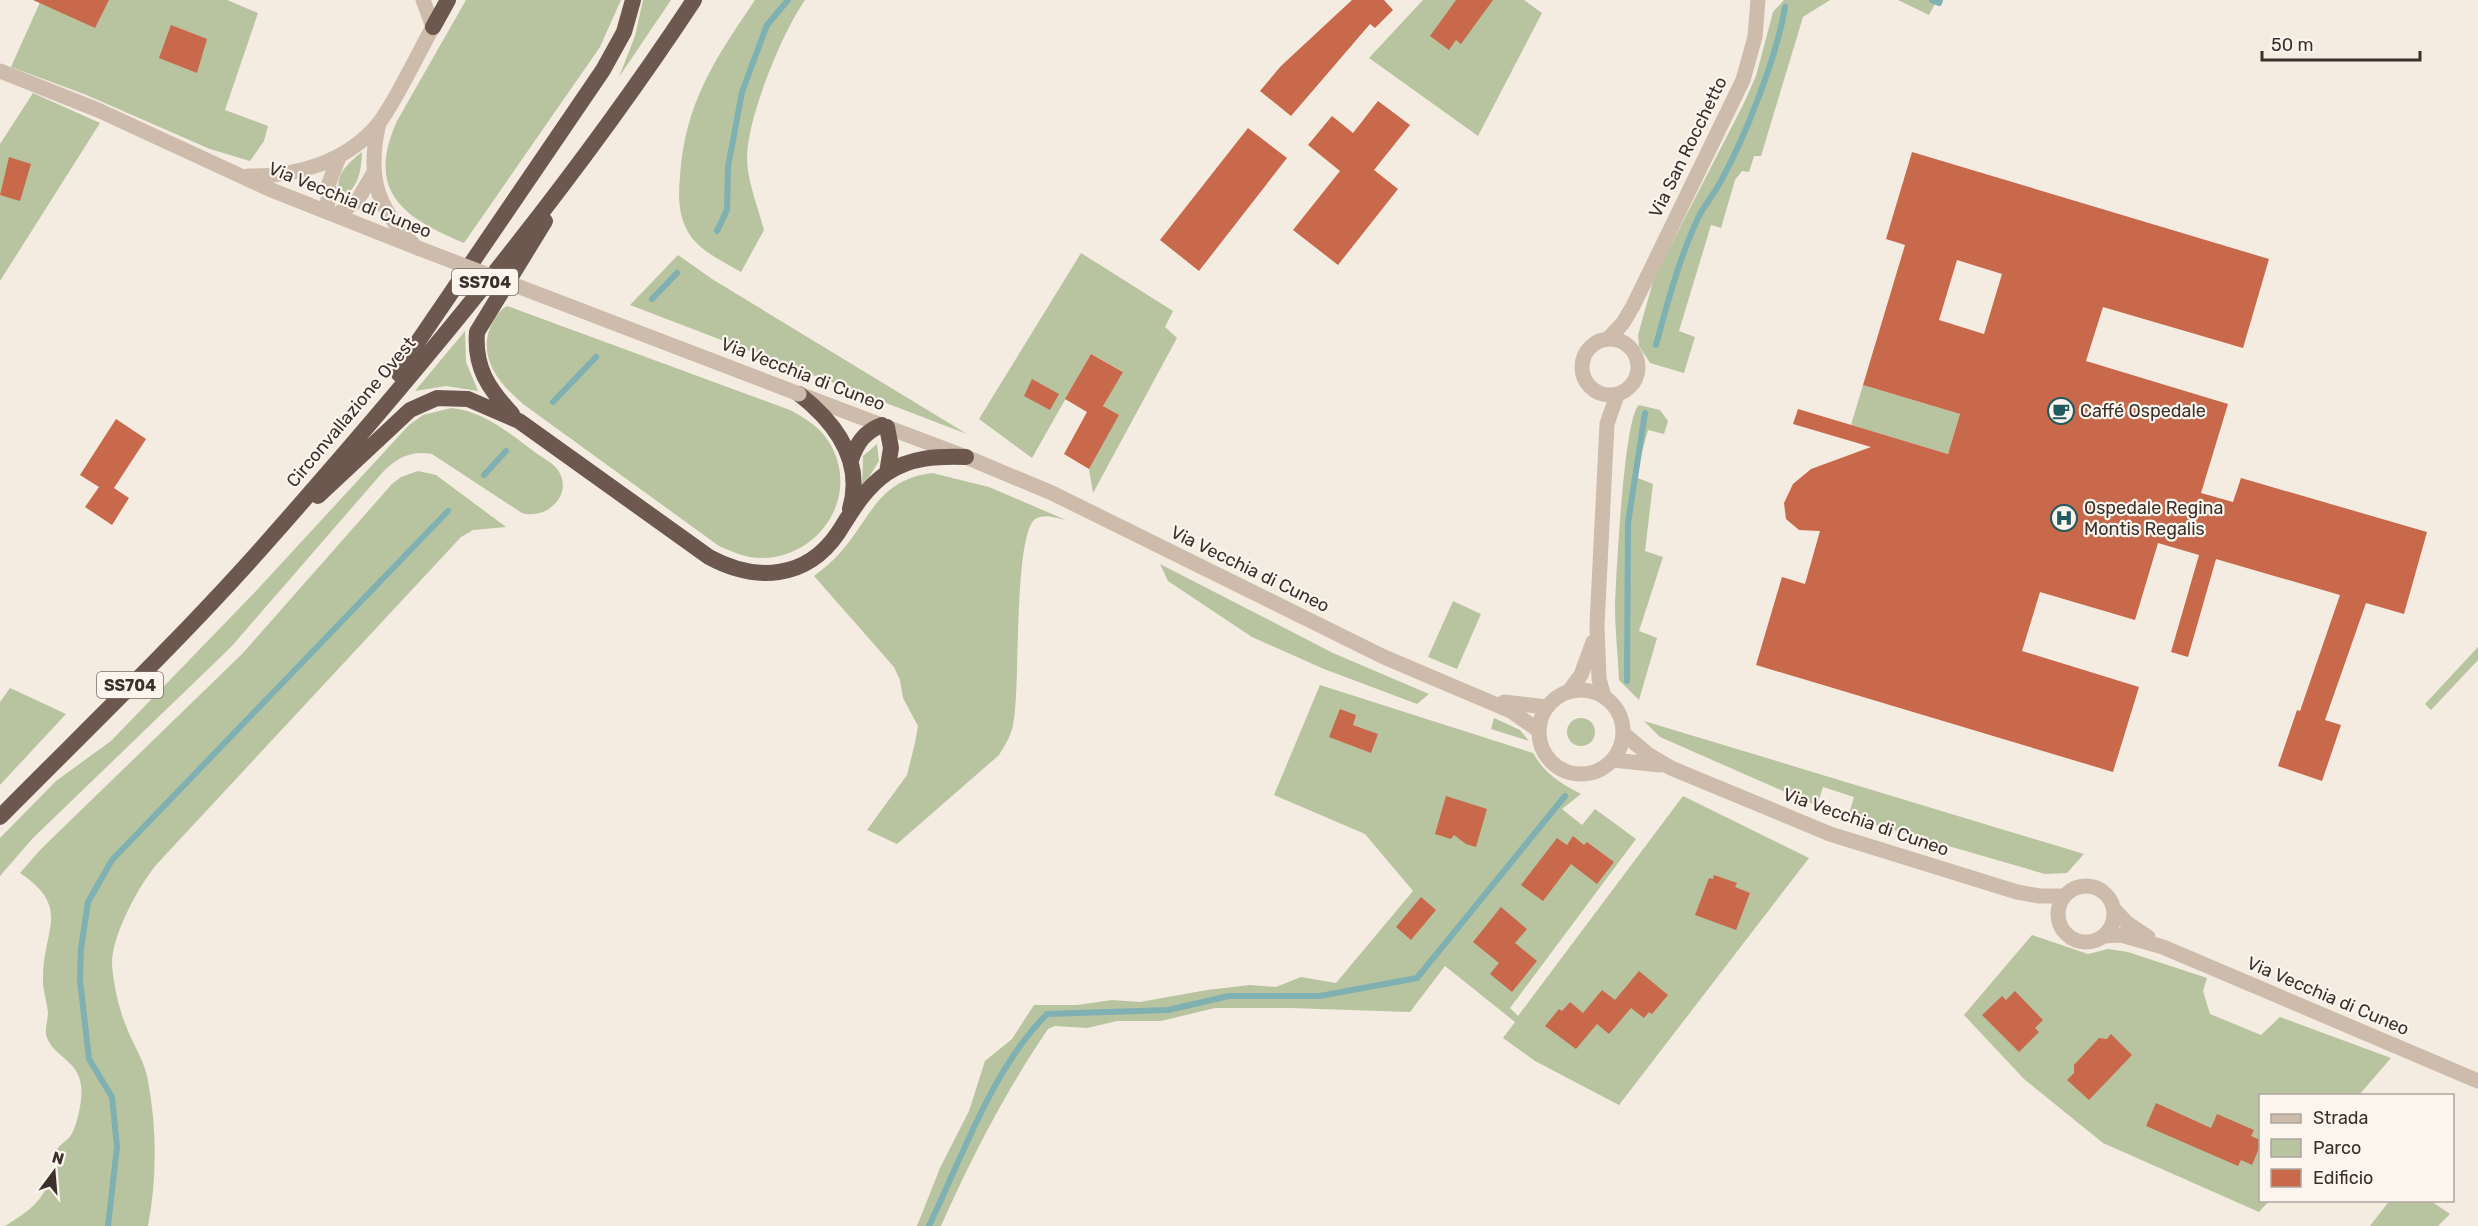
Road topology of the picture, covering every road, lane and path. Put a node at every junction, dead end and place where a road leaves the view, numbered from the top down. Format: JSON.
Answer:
{"nodes":[{"id":1,"x":423,"y":0,"type":"edge"},
{"id":2,"x":448,"y":0,"type":"edge"},
{"id":3,"x":633,"y":0,"type":"edge"},
{"id":4,"x":694,"y":0,"type":"edge"},
{"id":5,"x":1758,"y":0,"type":"edge"},
{"id":6,"x":433,"y":27,"type":"junction"},
{"id":7,"x":0,"y":71,"type":"edge"},
{"id":8,"x":379,"y":123,"type":"junction"},
{"id":9,"x":590,"y":147,"type":"junction"},
{"id":10,"x":339,"y":157,"type":"junction"},
{"id":11,"x":373,"y":174,"type":"junction"},
{"id":12,"x":238,"y":175,"type":"junction"},
{"id":13,"x":331,"y":214,"type":"junction"},
{"id":14,"x":418,"y":248,"type":"junction"},
{"id":15,"x":1633,"y":306,"type":"junction"},
{"id":16,"x":1608,"y":339,"type":"junction"},
{"id":17,"x":1631,"y":349,"type":"junction"},
{"id":18,"x":1596,"y":392,"type":"junction"},
{"id":19,"x":800,"y":394,"type":"junction"},
{"id":20,"x":1617,"y":395,"type":"junction"},
{"id":21,"x":376,"y":414,"type":"junction"},
{"id":22,"x":519,"y":421,"type":"junction"},
{"id":23,"x":1607,"y":424,"type":"junction"},
{"id":24,"x":884,"y":426,"type":"junction"},
{"id":25,"x":966,"y":457,"type":"junction"},
{"id":26,"x":851,"y":460,"type":"junction"},
{"id":27,"x":887,"y":473,"type":"junction"},
{"id":28,"x":848,"y":516,"type":"junction"},
{"id":29,"x":258,"y":552,"type":"junction"},
{"id":30,"x":1597,"y":625,"type":"junction"},
{"id":31,"x":1569,"y":691,"type":"junction"},
{"id":32,"x":1604,"y":696,"type":"junction"},
{"id":33,"x":1484,"y":698,"type":"junction"},
{"id":34,"x":1546,"y":707,"type":"junction"},
{"id":35,"x":1538,"y":730,"type":"junction"},
{"id":36,"x":1624,"y":734,"type":"junction"},
{"id":37,"x":1613,"y":760,"type":"junction"},
{"id":38,"x":1671,"y":768,"type":"junction"},
{"id":39,"x":0,"y":817,"type":"edge"},
{"id":40,"x":2017,"y":892,"type":"junction"},
{"id":41,"x":2064,"y":896,"type":"junction"},
{"id":42,"x":2114,"y":909,"type":"junction"},
{"id":43,"x":2058,"y":914,"type":"junction"},
{"id":44,"x":2103,"y":936,"type":"junction"},
{"id":45,"x":2163,"y":947,"type":"junction"},
{"id":46,"x":2478,"y":1081,"type":"edge"}],
"edges":[{"from":1,"to":6,"type":"street"},
{"from":2,"to":6,"type":"highway"},
{"from":3,"to":21,"type":"highway"},
{"from":4,"to":9,"type":"highway","name":"Circonvallazione Ovest","number":"SS704"},
{"from":5,"to":15,"type":"street","name":"Via San Rocchetto"},
{"from":6,"to":8,"type":"street"},
{"from":7,"to":12,"type":"street","name":"Via Vecchia di Cuneo"},
{"from":8,"to":10,"type":"street"},
{"from":8,"to":11,"type":"street"},
{"from":9,"to":21,"type":"highway","name":"Circonvallazione Ovest","number":"SS704"},
{"from":9,"to":22,"type":"highway"},
{"from":10,"to":12,"type":"street"},
{"from":10,"to":13,"type":"street"},
{"from":11,"to":13,"type":"street"},
{"from":11,"to":14,"type":"street"},
{"from":12,"to":13,"type":"street","name":"Via Vecchia di Cuneo"},
{"from":13,"to":14,"type":"street","name":"Via Vecchia di Cuneo"},
{"from":14,"to":19,"type":"street","name":"Via Vecchia di Cuneo","bridge":true},
{"from":15,"to":16,"type":"street","name":"Via San Rocchetto"},
{"from":15,"to":17,"type":"street","name":"Via San Rocchetto"},
{"from":16,"to":17,"type":"street"},
{"from":16,"to":18,"type":"street","name":"Via San Rocchetto"},
{"from":17,"to":20,"type":"street","name":"Via San Rocchetto"},
{"from":18,"to":20,"type":"street"},
{"from":18,"to":23,"type":"street","name":"Via San Rocchetto"},
{"from":19,"to":24,"type":"street","name":"Via Vecchia di Cuneo"},
{"from":19,"to":26,"type":"highway"},
{"from":20,"to":23,"type":"street","name":"Via San Rocchetto"},
{"from":21,"to":29,"type":"highway","name":"Circonvallazione Ovest","number":"SS704"},
{"from":22,"to":28,"type":"highway"},
{"from":22,"to":29,"type":"highway"},
{"from":23,"to":30,"type":"street","name":"Via San Rocchetto"},
{"from":24,"to":25,"type":"street","name":"Via Vecchia di Cuneo"},
{"from":24,"to":26,"type":"highway"},
{"from":24,"to":27,"type":"highway"},
{"from":25,"to":27,"type":"highway"},
{"from":25,"to":33,"type":"street","name":"Via Vecchia di Cuneo"},
{"from":26,"to":28,"type":"highway"},
{"from":27,"to":28,"type":"highway"},
{"from":29,"to":39,"type":"highway","name":"Circonvallazione Ovest","number":"SS704"},
{"from":30,"to":31,"type":"street","name":"Via San Rocchetto"},
{"from":30,"to":32,"type":"street","name":"Via San Rocchetto"},
{"from":31,"to":32,"type":"street"},
{"from":31,"to":34,"type":"street"},
{"from":32,"to":36,"type":"street","name":"Via Vecchia di Cuneo"},
{"from":33,"to":34,"type":"street","name":"Via Vecchia di Cuneo"},
{"from":33,"to":35,"type":"street","name":"Via Vecchia di Cuneo"},
{"from":34,"to":35,"type":"street"},
{"from":35,"to":37,"type":"street"},
{"from":36,"to":37,"type":"street"},
{"from":36,"to":38,"type":"street","name":"Via Vecchia di Cuneo"},
{"from":37,"to":38,"type":"street","name":"Via Vecchia di Cuneo"},
{"from":38,"to":40,"type":"street","name":"Via Vecchia di Cuneo"},
{"from":40,"to":41,"type":"street","name":"Via Vecchia di Cuneo"},
{"from":40,"to":43,"type":"street","name":"Via Vecchia di Cuneo"},
{"from":41,"to":42,"type":"street","name":"Via Vecchia di Cuneo"},
{"from":41,"to":43,"type":"street"},
{"from":42,"to":44,"type":"street"},
{"from":42,"to":45,"type":"street","name":"Via Vecchia di Cuneo"},
{"from":43,"to":44,"type":"street","name":"Via Vecchia di Cuneo"},
{"from":44,"to":45,"type":"street","name":"Via Vecchia di Cuneo"},
{"from":45,"to":46,"type":"street","name":"Via Vecchia di Cuneo"}]}
